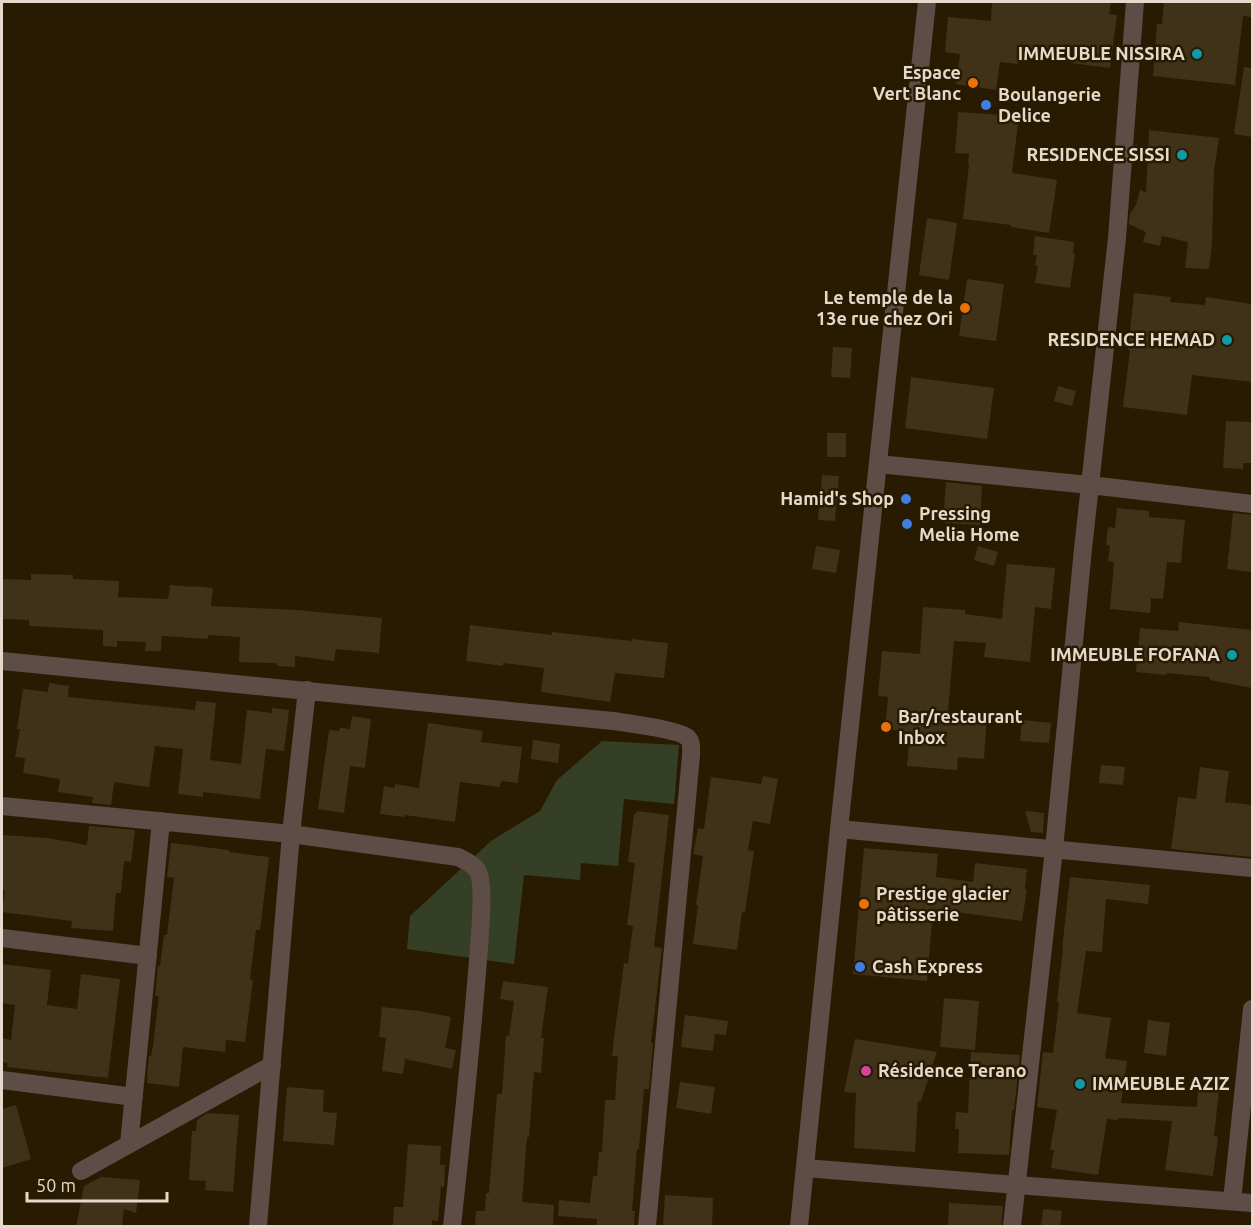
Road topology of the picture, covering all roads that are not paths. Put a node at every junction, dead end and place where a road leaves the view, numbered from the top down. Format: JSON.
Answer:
{"nodes":[{"id":1,"x":927,"y":2,"type":"edge"},
{"id":2,"x":1135,"y":2,"type":"edge"},
{"id":3,"x":878,"y":464,"type":"junction"},
{"id":4,"x":1090,"y":485,"type":"junction"},
{"id":5,"x":1252,"y":504,"type":"edge"},
{"id":6,"x":2,"y":661,"type":"edge"},
{"id":7,"x":307,"y":690,"type":"junction"},
{"id":8,"x":2,"y":806,"type":"edge"},
{"id":9,"x":161,"y":821,"type":"junction"},
{"id":10,"x":839,"y":829,"type":"junction"},
{"id":11,"x":291,"y":834,"type":"junction"},
{"id":12,"x":1054,"y":849,"type":"junction"},
{"id":13,"x":1252,"y":868,"type":"edge"},
{"id":14,"x":2,"y":938,"type":"edge"},
{"id":15,"x":148,"y":956,"type":"junction"},
{"id":16,"x":1252,"y":1009,"type":"edge"},
{"id":17,"x":272,"y":1065,"type":"junction"},
{"id":18,"x":2,"y":1080,"type":"edge"},
{"id":19,"x":134,"y":1097,"type":"junction"},
{"id":20,"x":1247,"y":1105,"type":"edge"},
{"id":21,"x":129,"y":1144,"type":"junction"},
{"id":22,"x":805,"y":1168,"type":"junction"},
{"id":23,"x":81,"y":1171,"type":"dead end"},
{"id":24,"x":1016,"y":1185,"type":"junction"},
{"id":25,"x":1232,"y":1201,"type":"junction"},
{"id":26,"x":1252,"y":1203,"type":"edge"},
{"id":27,"x":258,"y":1227,"type":"edge"},
{"id":28,"x":453,"y":1227,"type":"edge"},
{"id":29,"x":647,"y":1227,"type":"edge"},
{"id":30,"x":799,"y":1227,"type":"edge"},
{"id":31,"x":1012,"y":1227,"type":"edge"}],
"edges":[{"from":1,"to":3,"type":"street"},
{"from":2,"to":4,"type":"street"},
{"from":3,"to":4,"type":"street"},
{"from":3,"to":10,"type":"street"},
{"from":4,"to":5,"type":"street"},
{"from":4,"to":12,"type":"street"},
{"from":6,"to":7,"type":"street"},
{"from":7,"to":11,"type":"street"},
{"from":7,"to":29,"type":"street"},
{"from":8,"to":9,"type":"street"},
{"from":9,"to":11,"type":"street"},
{"from":9,"to":15,"type":"street"},
{"from":10,"to":12,"type":"street"},
{"from":10,"to":22,"type":"street"},
{"from":11,"to":17,"type":"street"},
{"from":11,"to":28,"type":"street"},
{"from":12,"to":13,"type":"street"},
{"from":12,"to":24,"type":"street"},
{"from":14,"to":15,"type":"street"},
{"from":15,"to":19,"type":"street"},
{"from":16,"to":20,"type":"street"},
{"from":17,"to":21,"type":"street"},
{"from":17,"to":27,"type":"street"},
{"from":18,"to":19,"type":"street"},
{"from":19,"to":21,"type":"street"},
{"from":20,"to":25,"type":"street"},
{"from":21,"to":23,"type":"street"},
{"from":22,"to":24,"type":"street"},
{"from":22,"to":30,"type":"street"},
{"from":24,"to":25,"type":"street"},
{"from":24,"to":31,"type":"street"},
{"from":25,"to":26,"type":"street"}]}
